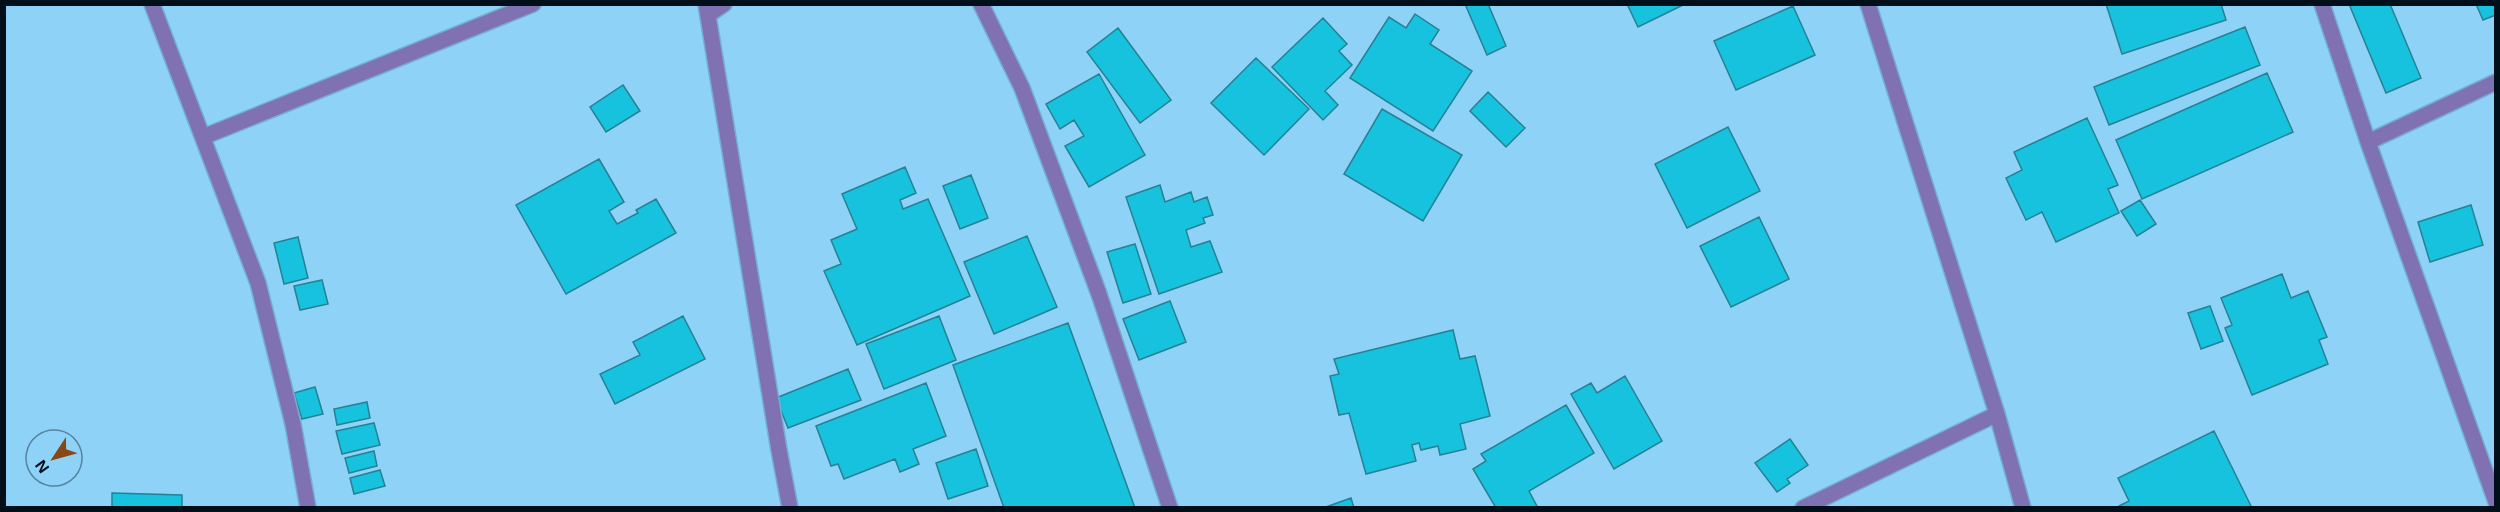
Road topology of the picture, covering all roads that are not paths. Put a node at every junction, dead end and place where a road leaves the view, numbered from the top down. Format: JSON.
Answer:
{"nodes":[{"id":1,"x":152,"y":4,"type":"edge"},
{"id":2,"x":533,"y":4,"type":"edge"},
{"id":3,"x":724,"y":4,"type":"edge"},
{"id":4,"x":981,"y":4,"type":"edge"},
{"id":5,"x":1868,"y":4,"type":"edge"},
{"id":6,"x":2322,"y":4,"type":"edge"},
{"id":7,"x":707,"y":10,"type":"edge"},
{"id":8,"x":2496,"y":82,"type":"edge"},
{"id":9,"x":203,"y":137,"type":"junction"},
{"id":10,"x":2368,"y":142,"type":"junction"},
{"id":11,"x":1997,"y":414,"type":"junction"},
{"id":12,"x":2496,"y":502,"type":"edge"},
{"id":13,"x":308,"y":507,"type":"edge"},
{"id":14,"x":790,"y":507,"type":"edge"},
{"id":15,"x":1170,"y":507,"type":"edge"},
{"id":16,"x":1803,"y":507,"type":"edge"},
{"id":17,"x":2023,"y":507,"type":"edge"}],
"edges":[{"from":1,"to":9,"type":"street"},
{"from":2,"to":9,"type":"street"},
{"from":3,"to":7,"type":"street"},
{"from":4,"to":15,"type":"street"},
{"from":5,"to":11,"type":"street"},
{"from":6,"to":10,"type":"street"},
{"from":7,"to":14,"type":"street"},
{"from":8,"to":10,"type":"street"},
{"from":9,"to":13,"type":"street"},
{"from":10,"to":12,"type":"street"},
{"from":11,"to":16,"type":"street"},
{"from":11,"to":17,"type":"street"}]}
